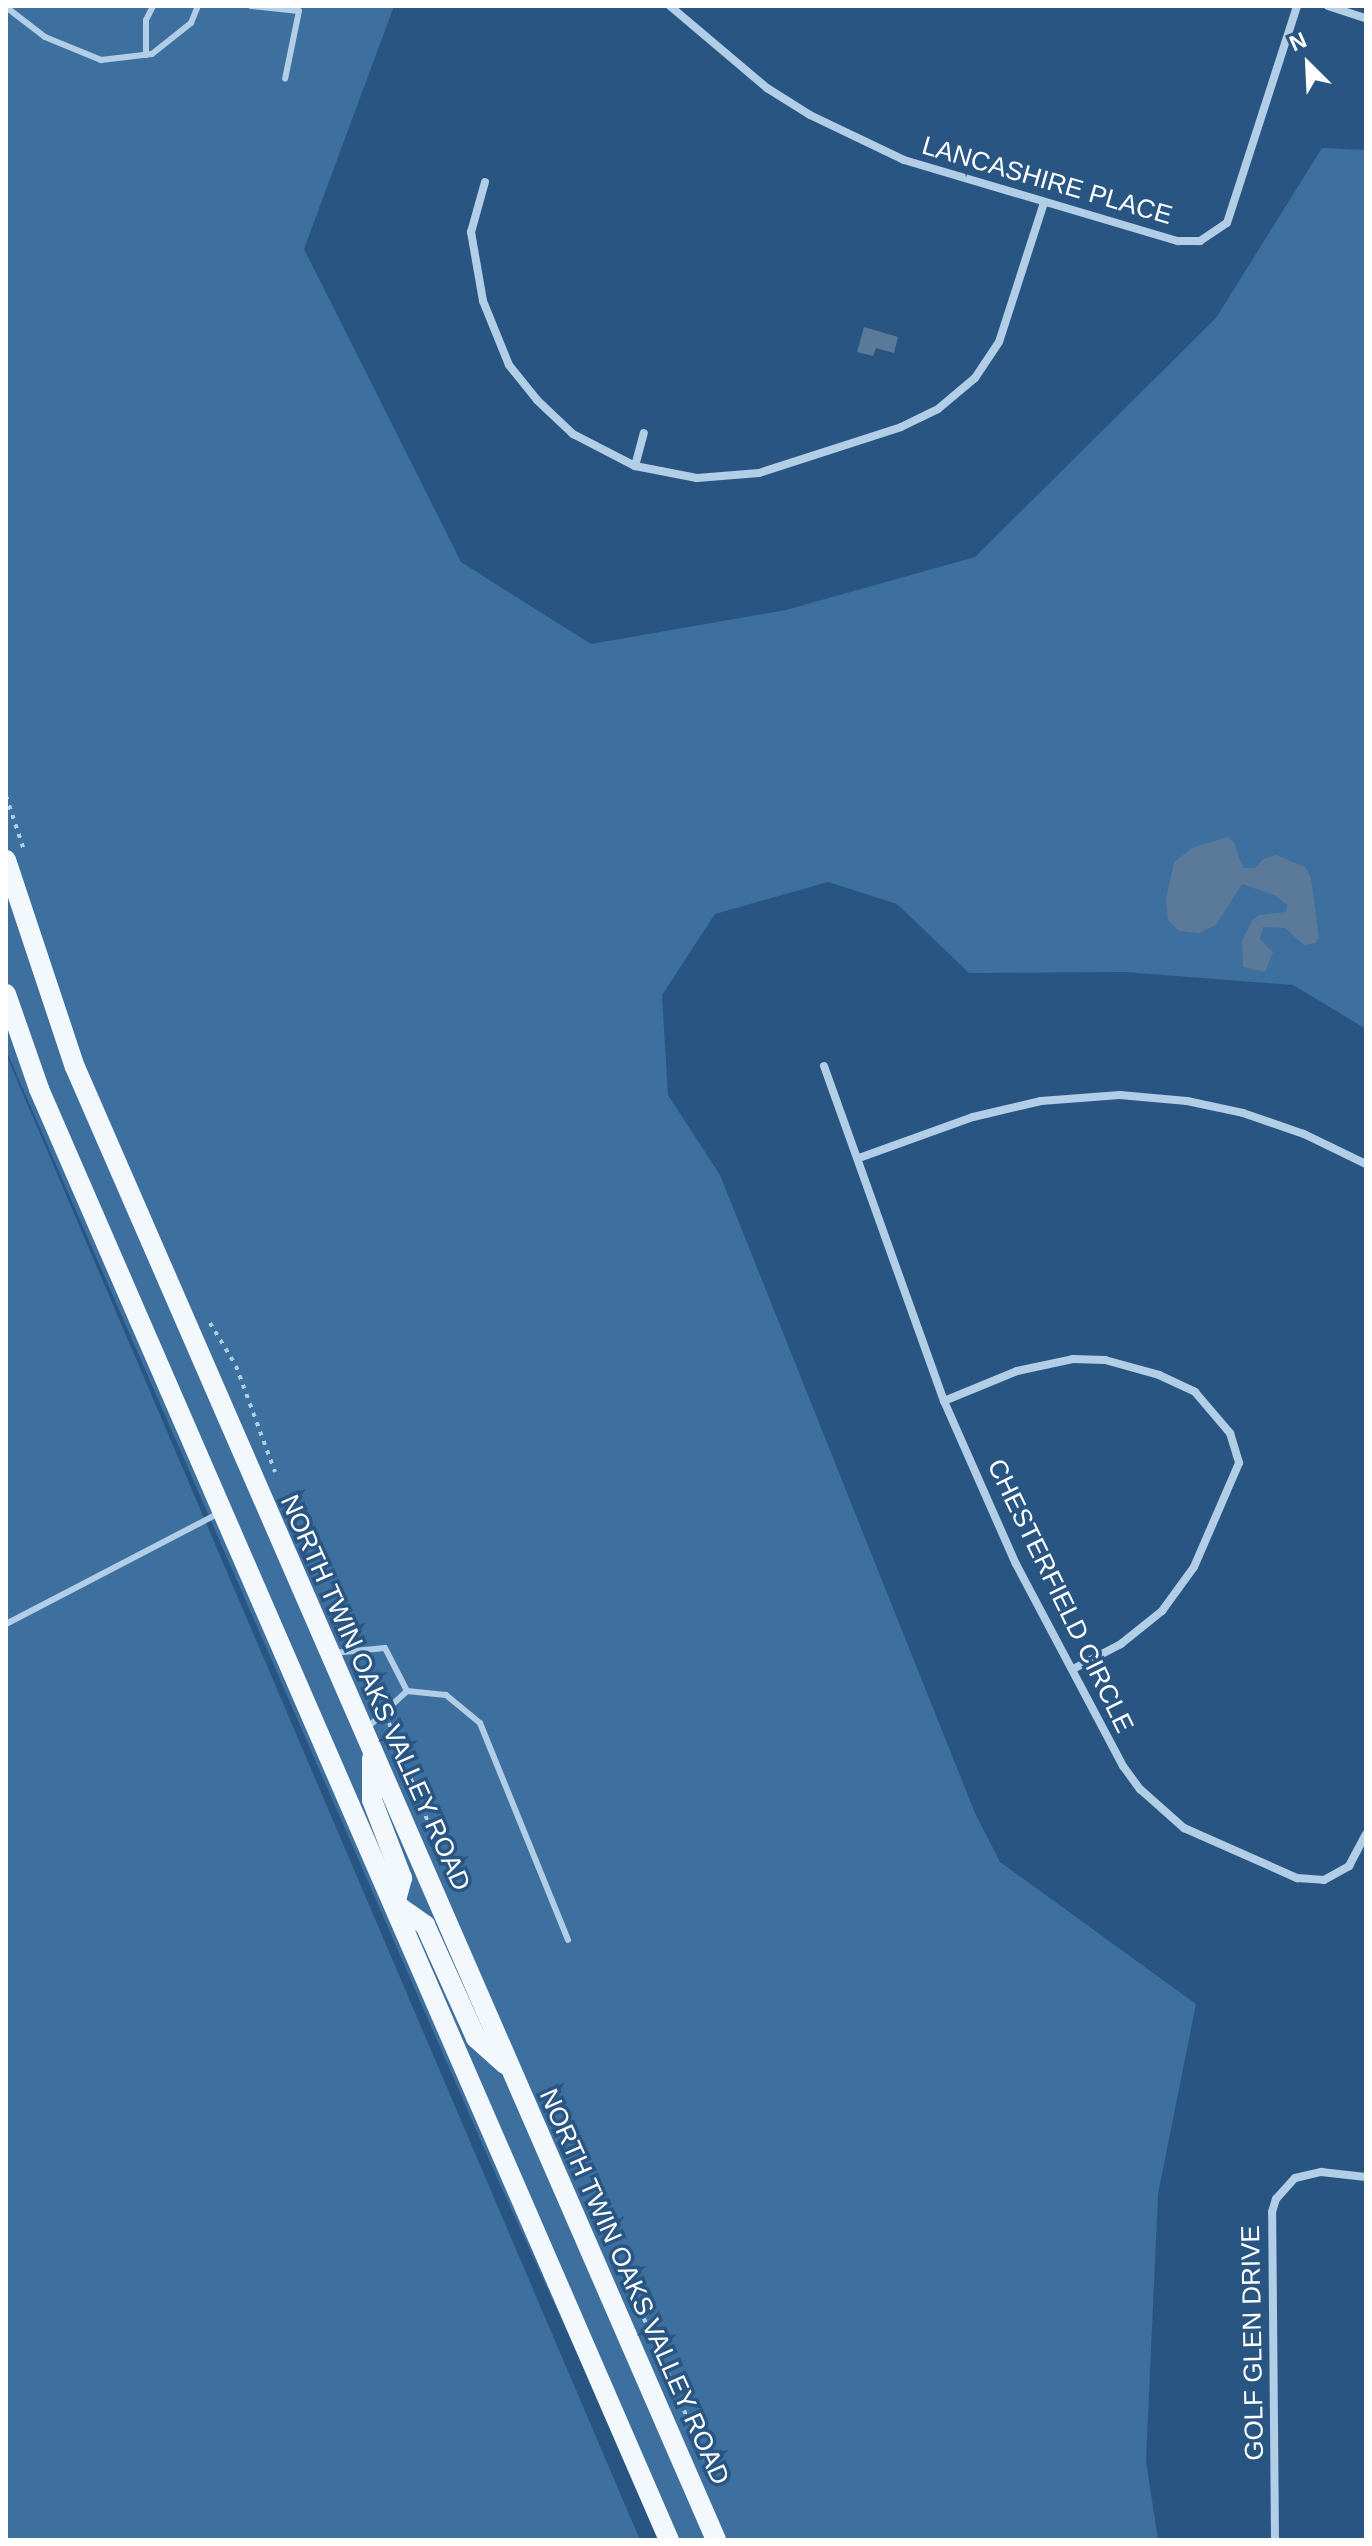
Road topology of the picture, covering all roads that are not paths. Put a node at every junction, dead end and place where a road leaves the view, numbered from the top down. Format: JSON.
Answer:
{"nodes":[{"id":1,"x":153,"y":6,"type":"edge"},
{"id":2,"x":198,"y":6,"type":"edge"},
{"id":3,"x":251,"y":6,"type":"edge"},
{"id":4,"x":670,"y":6,"type":"edge"},
{"id":5,"x":1297,"y":6,"type":"edge"},
{"id":6,"x":1328,"y":6,"type":"edge"},
{"id":7,"x":6,"y":7,"type":"edge"},
{"id":8,"x":300,"y":8,"type":"edge"},
{"id":9,"x":1366,"y":18,"type":"edge"},
{"id":10,"x":146,"y":55,"type":"junction"},
{"id":11,"x":285,"y":79,"type":"dead end"},
{"id":12,"x":485,"y":182,"type":"dead end"},
{"id":13,"x":1044,"y":203,"type":"junction"},
{"id":14,"x":644,"y":433,"type":"dead end"},
{"id":15,"x":635,"y":466,"type":"junction"},
{"id":16,"x":16,"y":856,"type":"edge"},
{"id":17,"x":6,"y":994,"type":"edge"},
{"id":18,"x":824,"y":1066,"type":"dead end"},
{"id":19,"x":859,"y":1158,"type":"junction"},
{"id":20,"x":1366,"y":1164,"type":"edge"},
{"id":21,"x":944,"y":1401,"type":"junction"},
{"id":22,"x":222,"y":1512,"type":"junction"},
{"id":23,"x":6,"y":1624,"type":"edge"},
{"id":24,"x":330,"y":1654,"type":"junction"},
{"id":25,"x":1073,"y":1669,"type":"junction"},
{"id":26,"x":407,"y":1691,"type":"junction"},
{"id":27,"x":368,"y":1741,"type":"junction"},
{"id":28,"x":1366,"y":1834,"type":"edge"},
{"id":29,"x":395,"y":1904,"type":"junction"},
{"id":30,"x":568,"y":1940,"type":"dead end"},
{"id":31,"x":511,"y":2069,"type":"junction"},
{"id":32,"x":1366,"y":2177,"type":"edge"},
{"id":33,"x":669,"y":2540,"type":"edge"},
{"id":34,"x":716,"y":2540,"type":"edge"},
{"id":35,"x":1275,"y":2540,"type":"edge"}],
"edges":[{"from":1,"to":10,"type":"lane"},
{"from":2,"to":10,"type":"lane"},
{"from":3,"to":8,"type":"lane"},
{"from":4,"to":13,"type":"street","name":"LANCASHIRE PLACE"},
{"from":5,"to":13,"type":"street","name":"LANCASHIRE PLACE"},
{"from":6,"to":9,"type":"street"},
{"from":7,"to":10,"type":"lane"},
{"from":8,"to":11,"type":"lane"},
{"from":12,"to":15,"type":"street"},
{"from":13,"to":15,"type":"street"},
{"from":14,"to":15,"type":"street"},
{"from":16,"to":24,"type":"main road","name":"NORTH TWIN OAKS VALLEY ROAD"},
{"from":17,"to":22,"type":"main road"},
{"from":18,"to":19,"type":"street","name":"CHESTERFIELD CIRCLE"},
{"from":19,"to":20,"type":"street"},
{"from":19,"to":21,"type":"street","name":"CHESTERFIELD CIRCLE"},
{"from":21,"to":25,"type":"street","name":"CHESTERFIELD CIRCLE"},
{"from":21,"to":25,"type":"street"},
{"from":22,"to":23,"type":"lane"},
{"from":22,"to":29,"type":"main road"},
{"from":24,"to":26,"type":"lane"},
{"from":24,"to":27,"type":"main road","name":"NORTH TWIN OAKS VALLEY ROAD"},
{"from":25,"to":28,"type":"street","name":"CHESTERFIELD CIRCLE"},
{"from":26,"to":27,"type":"lane"},
{"from":26,"to":30,"type":"lane"},
{"from":27,"to":29,"type":"main road"},
{"from":27,"to":31,"type":"main road","name":"NORTH TWIN OAKS VALLEY ROAD"},
{"from":29,"to":31,"type":"main road"},
{"from":29,"to":33,"type":"main road"},
{"from":31,"to":34,"type":"main road","name":"NORTH TWIN OAKS VALLEY ROAD"},
{"from":32,"to":35,"type":"street","name":"GOLF GLEN DRIVE"}]}
